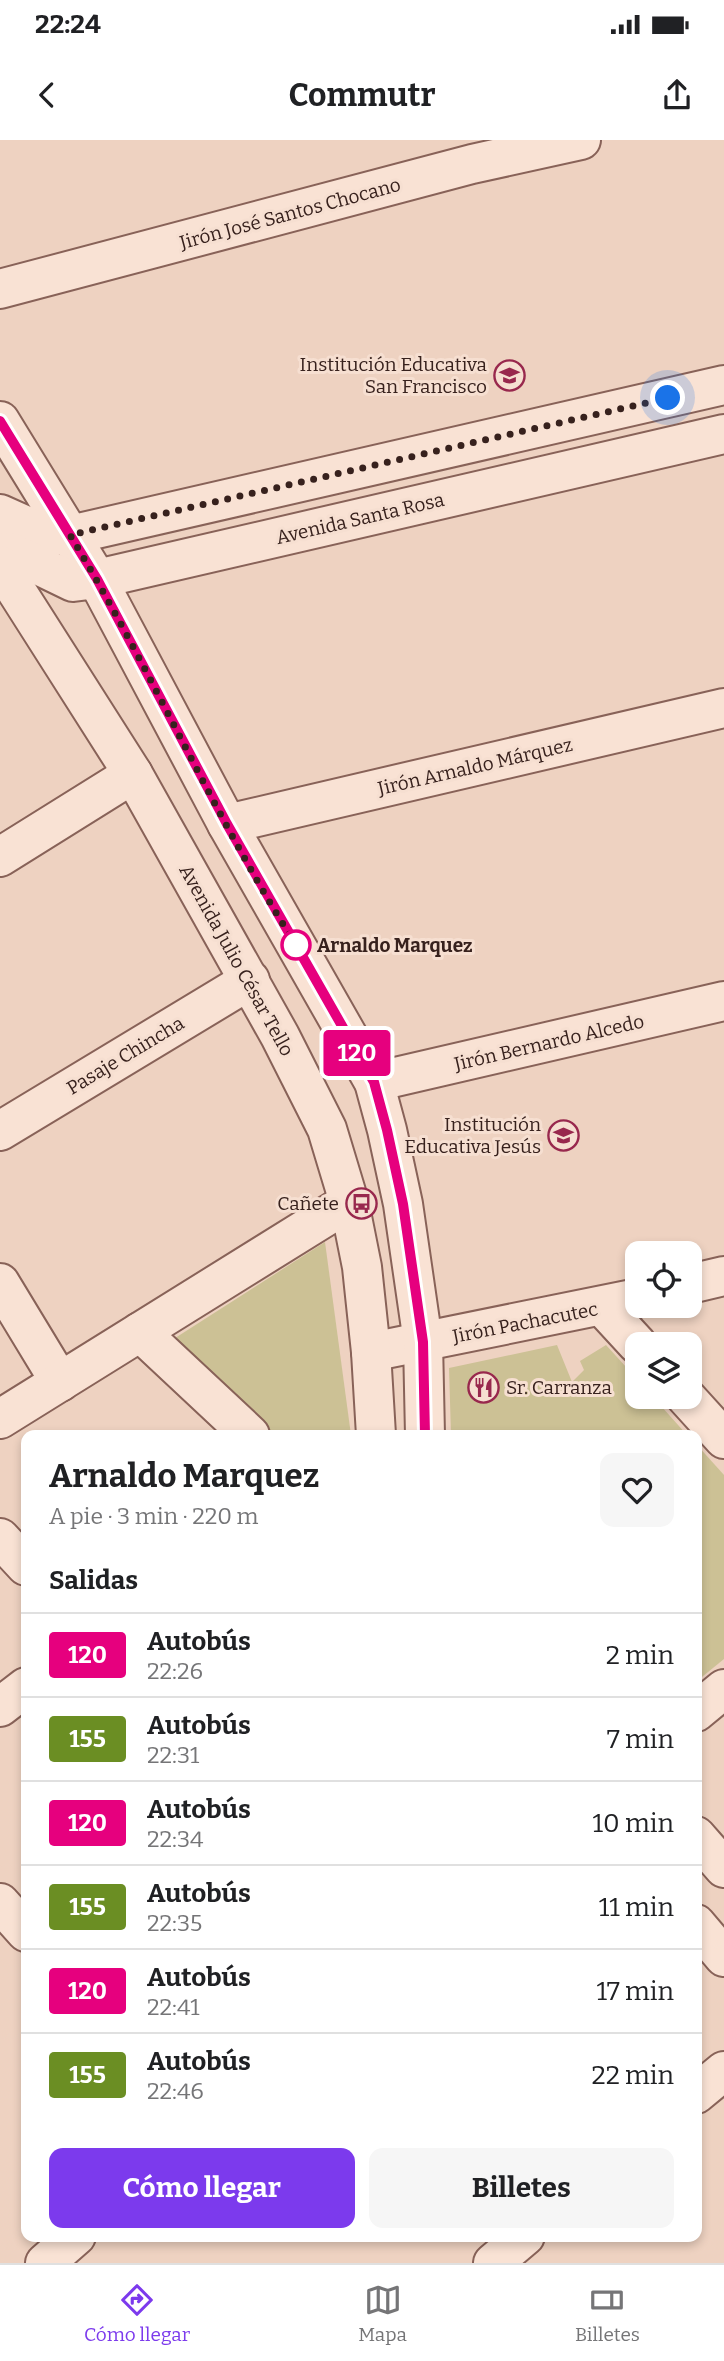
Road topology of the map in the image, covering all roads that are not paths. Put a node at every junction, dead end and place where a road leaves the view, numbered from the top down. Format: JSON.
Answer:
{"nodes":[{"id":1,"x":581,"y":140,"type":"edge"},
{"id":2,"x":0,"y":289,"type":"edge"},
{"id":3,"x":724,"y":387,"type":"edge"},
{"id":4,"x":0,"y":421,"type":"edge"},
{"id":5,"x":724,"y":434,"type":"edge"},
{"id":6,"x":0,"y":514,"type":"edge"},
{"id":7,"x":70,"y":535,"type":"junction"},
{"id":8,"x":0,"y":553,"type":"edge"},
{"id":9,"x":0,"y":565,"type":"edge"},
{"id":10,"x":97,"y":579,"type":"junction"},
{"id":11,"x":724,"y":708,"type":"edge"},
{"id":12,"x":133,"y":774,"type":"junction"},
{"id":13,"x":227,"y":824,"type":"junction"},
{"id":14,"x":0,"y":857,"type":"edge"},
{"id":15,"x":250,"y":980,"type":"junction"},
{"id":16,"x":724,"y":1001,"type":"edge"},
{"id":17,"x":374,"y":1082,"type":"junction"},
{"id":18,"x":0,"y":1130,"type":"edge"},
{"id":19,"x":349,"y":1202,"type":"junction"},
{"id":20,"x":724,"y":1276,"type":"edge"},
{"id":21,"x":702,"y":1281,"type":"edge"},
{"id":22,"x":0,"y":1283,"type":"edge"},
{"id":23,"x":620,"y":1302,"type":"edge"},
{"id":24,"x":140,"y":1332,"type":"junction"},
{"id":25,"x":632,"y":1332,"type":"edge"},
{"id":26,"x":423,"y":1342,"type":"junction"},
{"id":27,"x":371,"y":1352,"type":"junction"},
{"id":28,"x":60,"y":1382,"type":"junction"},
{"id":29,"x":697,"y":1409,"type":"edge"},
{"id":30,"x":0,"y":1419,"type":"edge"},
{"id":31,"x":245,"y":1430,"type":"edge"},
{"id":32,"x":376,"y":1430,"type":"edge"},
{"id":33,"x":425,"y":1430,"type":"edge"},
{"id":34,"x":724,"y":1439,"type":"edge"},
{"id":35,"x":0,"y":1538,"type":"edge"},
{"id":36,"x":21,"y":1561,"type":"edge"},
{"id":37,"x":724,"y":1689,"type":"edge"},
{"id":38,"x":21,"y":1691,"type":"edge"},
{"id":39,"x":0,"y":1707,"type":"edge"},
{"id":40,"x":702,"y":1707,"type":"edge"},
{"id":41,"x":702,"y":1843,"type":"edge"},
{"id":42,"x":724,"y":1868,"type":"edge"},
{"id":43,"x":0,"y":1903,"type":"edge"},
{"id":44,"x":21,"y":1926,"type":"edge"},
{"id":45,"x":702,"y":1931,"type":"edge"},
{"id":46,"x":724,"y":1957,"type":"edge"},
{"id":47,"x":724,"y":2071,"type":"edge"},
{"id":48,"x":702,"y":2089,"type":"edge"},
{"id":49,"x":69,"y":2242,"type":"edge"},
{"id":50,"x":518,"y":2242,"type":"edge"},
{"id":51,"x":44,"y":2263,"type":"edge"},
{"id":52,"x":493,"y":2263,"type":"edge"}],
"edges":[{"from":1,"to":2,"type":"street","name":"Jirón José Santos Chocano"},
{"from":3,"to":7,"type":"street"},
{"from":4,"to":7,"type":"street"},
{"from":5,"to":10,"type":"street","name":"Avenida Santa Rosa"},
{"from":6,"to":7,"type":"street"},
{"from":7,"to":10,"type":"street"},
{"from":8,"to":10,"type":"street","name":"Avenida Santa Rosa"},
{"from":9,"to":12,"type":"street","name":"Avenida Julio César Tello"},
{"from":10,"to":13,"type":"street"},
{"from":11,"to":13,"type":"street","name":"Jirón Arnaldo Márquez"},
{"from":12,"to":14,"type":"street"},
{"from":12,"to":15,"type":"street","name":"Avenida Julio César Tello"},
{"from":13,"to":17,"type":"street"},
{"from":15,"to":18,"type":"street","name":"Pasaje Chincha"},
{"from":15,"to":19,"type":"street","name":"Avenida Julio César Tello"},
{"from":16,"to":17,"type":"street","name":"Jirón Bernardo Alcedo"},
{"from":17,"to":26,"type":"street"},
{"from":19,"to":24,"type":"street"},
{"from":19,"to":27,"type":"street","name":"Avenida Julio César Tello"},
{"from":20,"to":21,"type":"street"},
{"from":22,"to":28,"type":"street"},
{"from":23,"to":25,"type":"street"},
{"from":23,"to":26,"type":"street","name":"Jirón Pachacutec"},
{"from":24,"to":28,"type":"street"},
{"from":24,"to":31,"type":"street"},
{"from":26,"to":27,"type":"street","name":"Jirón Pachacutec"},
{"from":26,"to":33,"type":"street"},
{"from":27,"to":32,"type":"street","name":"Avenida Julio César Tello"},
{"from":28,"to":30,"type":"street"},
{"from":29,"to":34,"type":"street"},
{"from":35,"to":36,"type":"street"},
{"from":37,"to":40,"type":"street"},
{"from":38,"to":39,"type":"street"},
{"from":41,"to":42,"type":"street"},
{"from":43,"to":44,"type":"street"},
{"from":45,"to":46,"type":"street"},
{"from":47,"to":48,"type":"street"},
{"from":49,"to":51,"type":"street"},
{"from":50,"to":52,"type":"street"}]}
